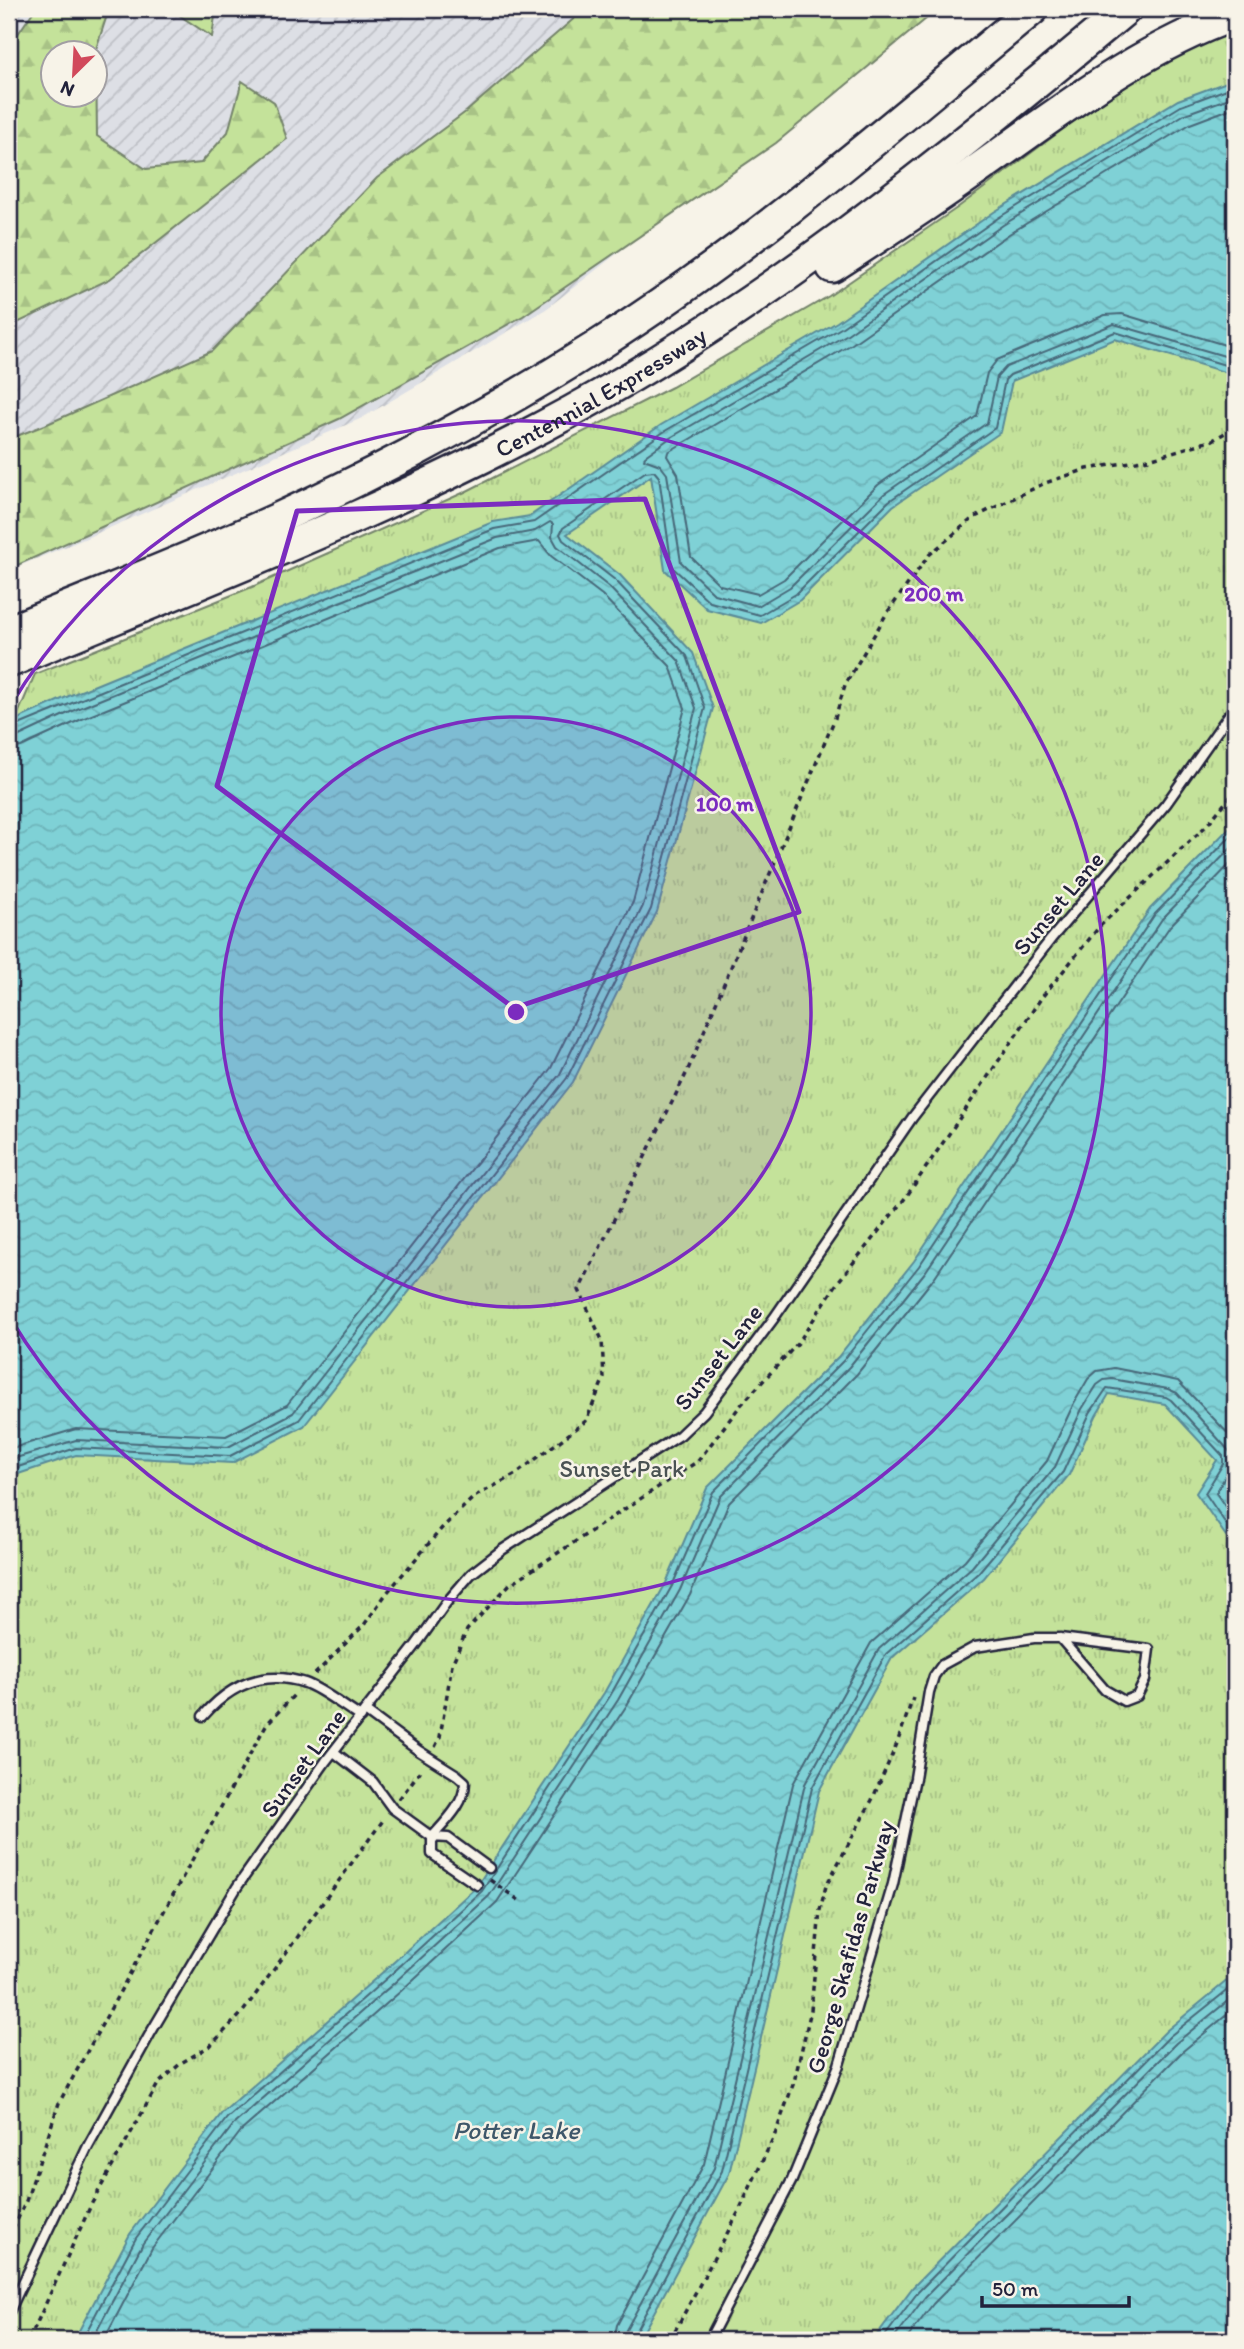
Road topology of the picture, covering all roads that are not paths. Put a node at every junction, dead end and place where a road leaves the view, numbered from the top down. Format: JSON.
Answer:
{"nodes":[{"id":1,"x":1014,"y":9,"type":"edge"},
{"id":2,"x":1033,"y":9,"type":"edge"},
{"id":3,"x":1126,"y":9,"type":"edge"},
{"id":4,"x":1235,"y":15,"type":"edge"},
{"id":5,"x":937,"y":89,"type":"junction"},
{"id":6,"x":667,"y":354,"type":"junction"},
{"id":7,"x":9,"y":631,"type":"edge"},
{"id":8,"x":9,"y":662,"type":"edge"},
{"id":9,"x":1235,"y":706,"type":"edge"},
{"id":10,"x":1060,"y":1638,"type":"junction"},
{"id":11,"x":363,"y":1714,"type":"junction"},
{"id":12,"x":203,"y":1716,"type":"dead end"},
{"id":13,"x":334,"y":1752,"type":"junction"},
{"id":14,"x":432,"y":1837,"type":"junction"},
{"id":15,"x":489,"y":1868,"type":"dead end"},
{"id":16,"x":477,"y":1885,"type":"dead end"},
{"id":17,"x":9,"y":2310,"type":"edge"},
{"id":18,"x":709,"y":2340,"type":"edge"}],
"edges":[{"from":1,"to":5,"type":"highway"},
{"from":2,"to":5,"type":"highway","name":"Centennial Expressway"},
{"from":3,"to":6,"type":"highway","name":"Centennial Expressway"},
{"from":4,"to":6,"type":"highway"},
{"from":5,"to":7,"type":"highway","name":"Centennial Expressway"},
{"from":6,"to":8,"type":"highway","name":"Centennial Expressway"},
{"from":9,"to":11,"type":"lane","name":"Sunset Lane"},
{"from":10,"to":10,"type":"lane"},
{"from":10,"to":18,"type":"lane","name":"George Skafidas Parkway"},
{"from":11,"to":12,"type":"lane"},
{"from":11,"to":13,"type":"lane","name":"Sunset Lane"},
{"from":11,"to":14,"type":"lane"},
{"from":13,"to":14,"type":"lane"},
{"from":13,"to":17,"type":"lane","name":"Sunset Lane"},
{"from":14,"to":15,"type":"lane"},
{"from":14,"to":16,"type":"lane"}]}
